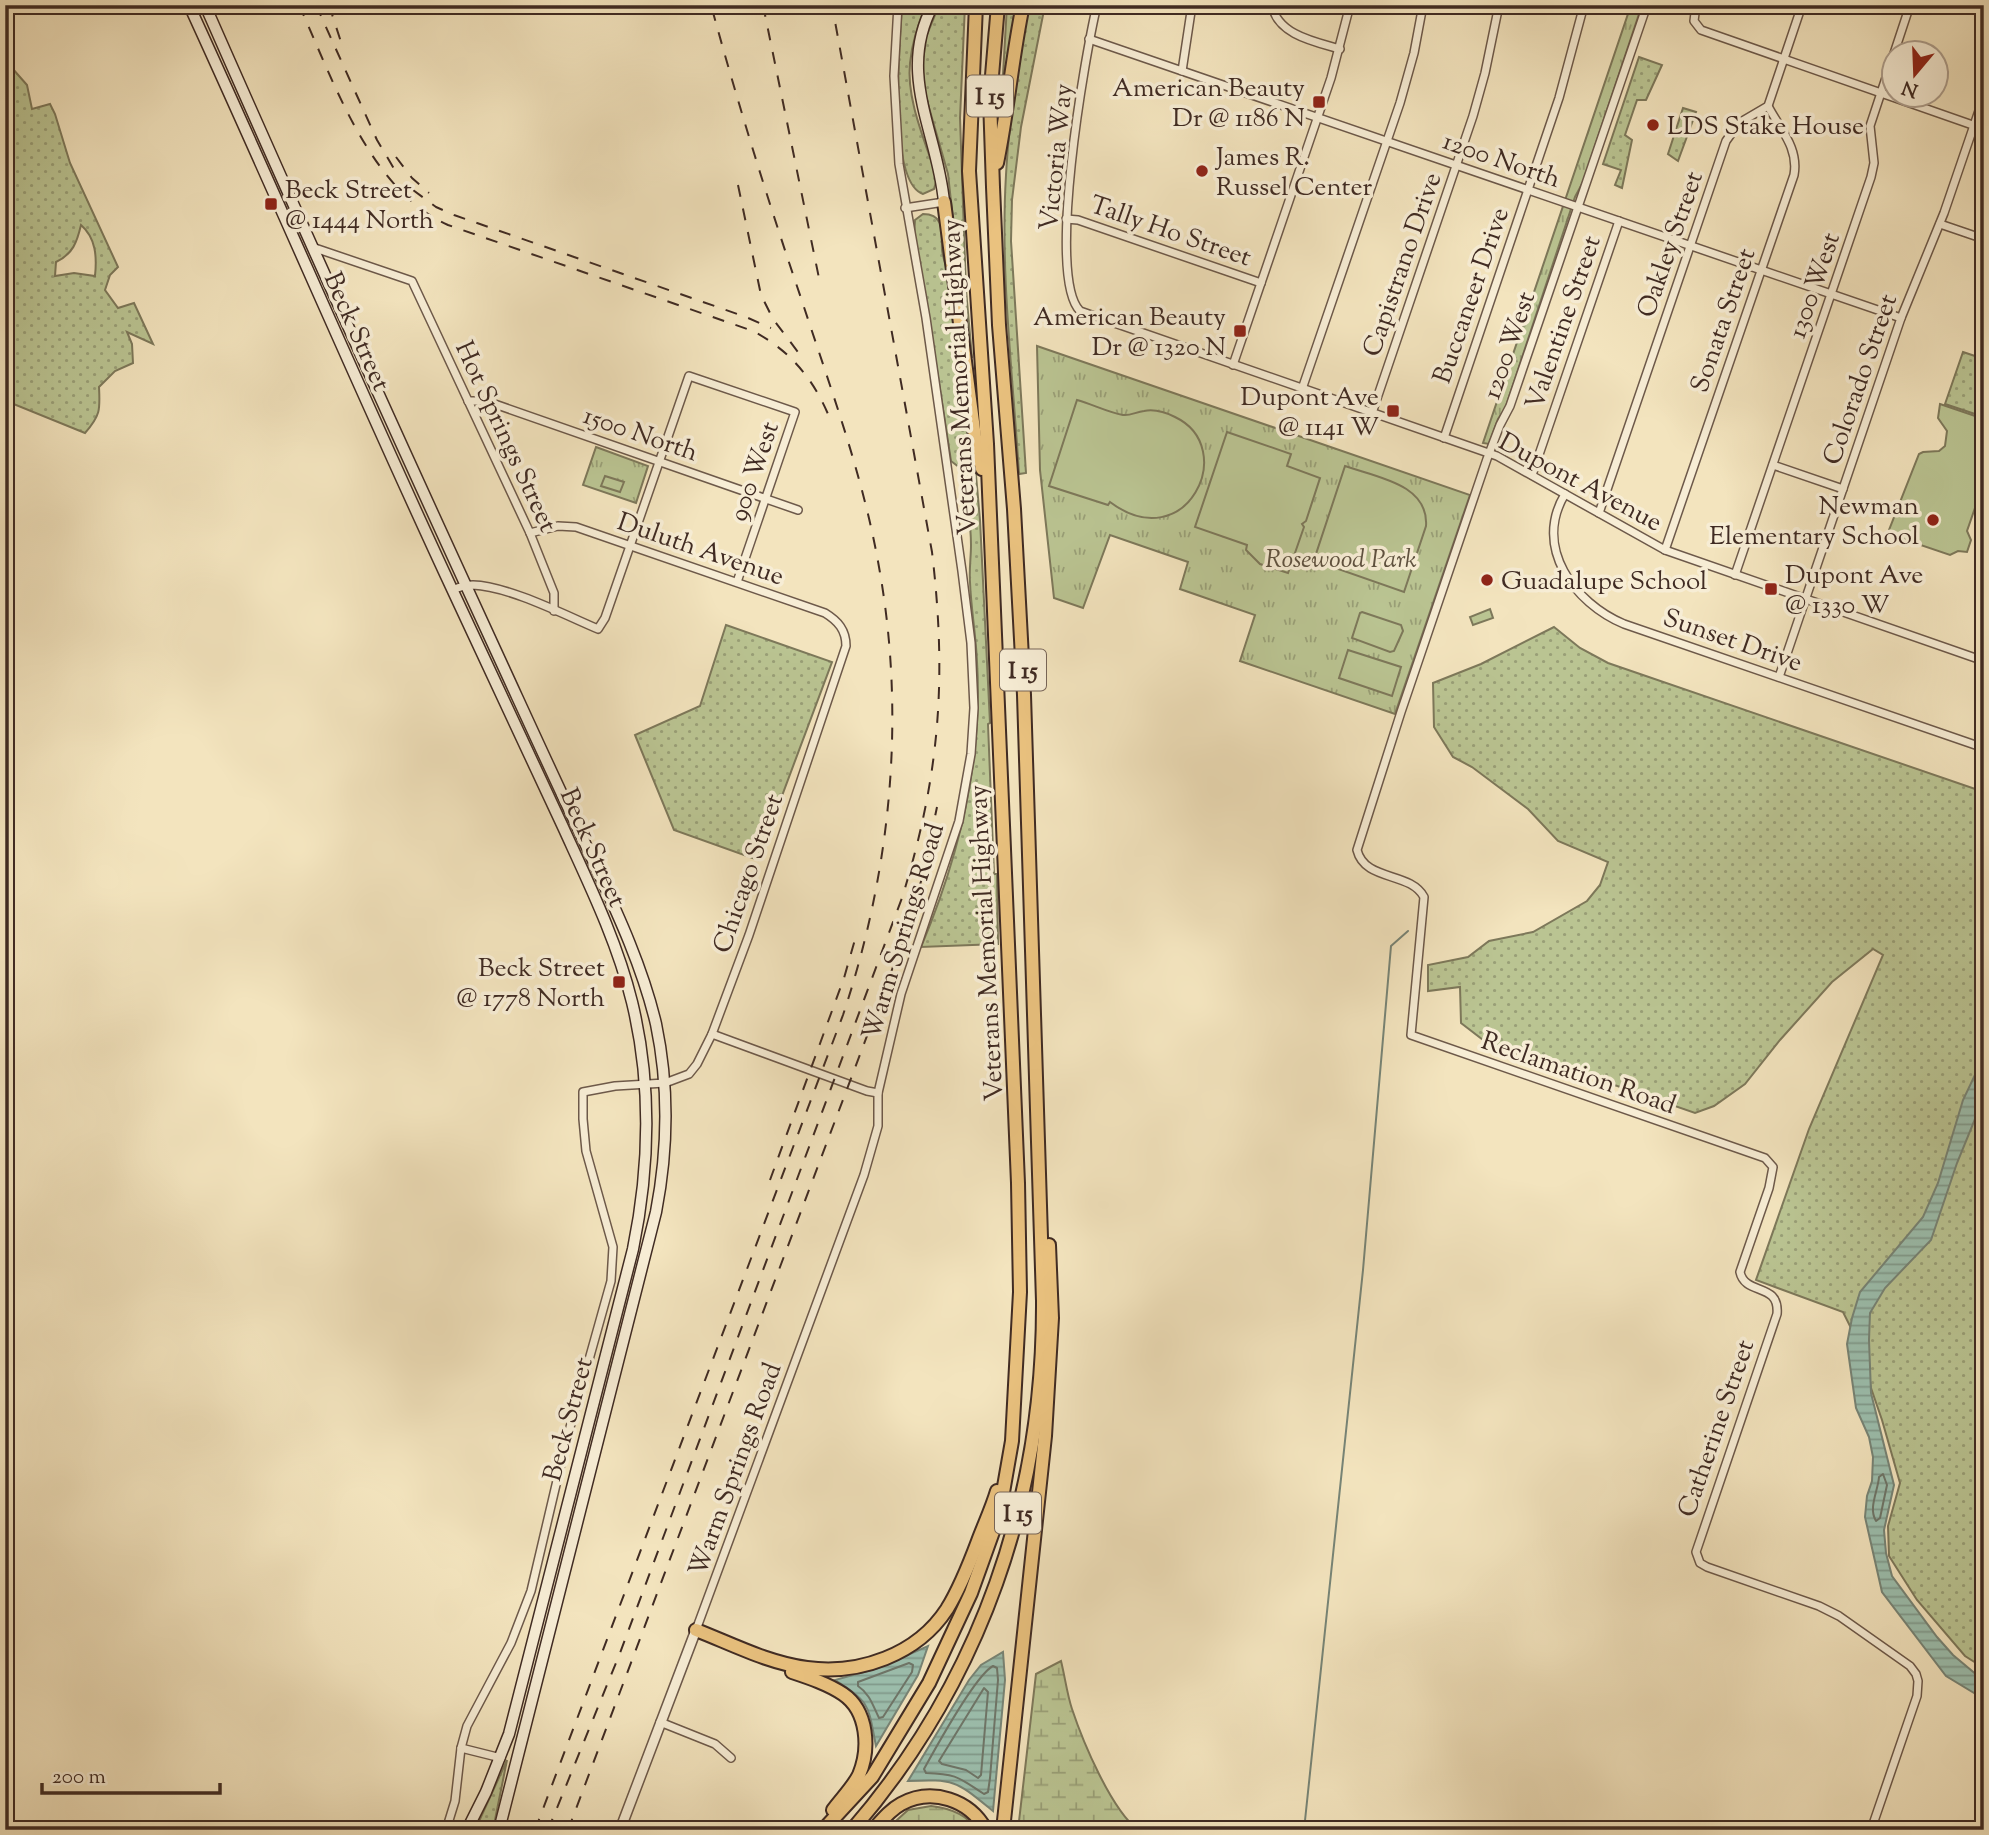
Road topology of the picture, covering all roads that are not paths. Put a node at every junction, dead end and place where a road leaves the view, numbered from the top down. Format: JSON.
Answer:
{"nodes":[{"id":1,"x":190,"y":5,"type":"edge"},
{"id":2,"x":205,"y":5,"type":"edge"},
{"id":3,"x":898,"y":5,"type":"edge"},
{"id":4,"x":933,"y":5,"type":"edge"},
{"id":5,"x":976,"y":5,"type":"edge"},
{"id":6,"x":998,"y":5,"type":"edge"},
{"id":7,"x":1023,"y":5,"type":"edge"},
{"id":8,"x":1097,"y":5,"type":"edge"},
{"id":9,"x":1192,"y":5,"type":"edge"},
{"id":10,"x":1272,"y":5,"type":"edge"},
{"id":11,"x":1350,"y":5,"type":"edge"},
{"id":12,"x":1423,"y":5,"type":"edge"},
{"id":13,"x":1499,"y":5,"type":"edge"},
{"id":14,"x":1584,"y":5,"type":"edge"},
{"id":15,"x":1647,"y":5,"type":"edge"},
{"id":16,"x":1696,"y":5,"type":"edge"},
{"id":17,"x":1802,"y":5,"type":"edge"},
{"id":18,"x":1910,"y":5,"type":"edge"},
{"id":19,"x":1899,"y":38,"type":"edge"},
{"id":20,"x":1089,"y":39,"type":"junction"},
{"id":21,"x":1340,"y":49,"type":"junction"},
{"id":22,"x":1784,"y":59,"type":"junction"},
{"id":23,"x":1182,"y":71,"type":"junction"},
{"id":24,"x":1881,"y":92,"type":"joint"},
{"id":25,"x":1984,"y":96,"type":"edge"},
{"id":26,"x":1768,"y":106,"type":"junction"},
{"id":27,"x":1926,"y":108,"type":"edge"},
{"id":28,"x":1318,"y":118,"type":"junction"},
{"id":29,"x":1974,"y":125,"type":"junction"},
{"id":30,"x":1984,"y":129,"type":"edge"},
{"id":31,"x":1387,"y":141,"type":"junction"},
{"id":32,"x":1457,"y":166,"type":"junction"},
{"id":33,"x":992,"y":187,"type":"junction"},
{"id":34,"x":1528,"y":190,"type":"junction"},
{"id":35,"x":944,"y":202,"type":"junction"},
{"id":36,"x":1577,"y":207,"type":"junction"},
{"id":37,"x":905,"y":208,"type":"junction"},
{"id":38,"x":1066,"y":219,"type":"junction"},
{"id":39,"x":1619,"y":221,"type":"junction"},
{"id":40,"x":1940,"y":224,"type":"junction"},
{"id":41,"x":1984,"y":239,"type":"edge"},
{"id":42,"x":1690,"y":246,"type":"junction"},
{"id":43,"x":312,"y":247,"type":"junction"},
{"id":44,"x":1761,"y":270,"type":"junction"},
{"id":45,"x":1261,"y":283,"type":"junction"},
{"id":46,"x":1831,"y":294,"type":"junction"},
{"id":47,"x":1080,"y":311,"type":"joint"},
{"id":48,"x":1901,"y":318,"type":"junction"},
{"id":49,"x":1234,"y":365,"type":"junction"},
{"id":50,"x":1302,"y":389,"type":"junction"},
{"id":51,"x":468,"y":401,"type":"junction"},
{"id":52,"x":1372,"y":413,"type":"junction"},
{"id":53,"x":1444,"y":438,"type":"junction"},
{"id":54,"x":1489,"y":453,"type":"junction"},
{"id":55,"x":660,"y":461,"type":"junction"},
{"id":56,"x":1773,"y":465,"type":"junction"},
{"id":57,"x":1532,"y":475,"type":"junction"},
{"id":58,"x":1843,"y":489,"type":"junction"},
{"id":59,"x":1565,"y":494,"type":"junction"},
{"id":60,"x":766,"y":499,"type":"junction"},
{"id":61,"x":989,"y":500,"type":"junction"},
{"id":62,"x":799,"y":510,"type":"dead end"},
{"id":63,"x":1599,"y":513,"type":"junction"},
{"id":64,"x":530,"y":533,"type":"junction"},
{"id":65,"x":629,"y":545,"type":"junction"},
{"id":66,"x":1665,"y":550,"type":"junction"},
{"id":67,"x":1735,"y":575,"type":"junction"},
{"id":68,"x":737,"y":582,"type":"junction"},
{"id":69,"x":465,"y":585,"type":"junction"},
{"id":70,"x":452,"y":590,"type":"junction"},
{"id":71,"x":1805,"y":599,"type":"junction"},
{"id":72,"x":554,"y":611,"type":"junction"},
{"id":73,"x":845,"y":637,"type":"joint"},
{"id":74,"x":1984,"y":661,"type":"edge"},
{"id":75,"x":1779,"y":677,"type":"junction"},
{"id":76,"x":1984,"y":747,"type":"edge"},
{"id":77,"x":1360,"y":858,"type":"joint"},
{"id":78,"x":712,"y":1034,"type":"junction"},
{"id":79,"x":665,"y":1083,"type":"junction"},
{"id":80,"x":646,"y":1085,"type":"junction"},
{"id":81,"x":878,"y":1093,"type":"junction"},
{"id":82,"x":1037,"y":1154,"type":"junction"},
{"id":83,"x":1777,"y":1314,"type":"joint"},
{"id":84,"x":1012,"y":1441,"type":"junction"},
{"id":85,"x":695,"y":1633,"type":"junction"},
{"id":86,"x":660,"y":1722,"type":"junction"},
{"id":87,"x":461,"y":1748,"type":"junction"},
{"id":88,"x":501,"y":1758,"type":"junction"},
{"id":89,"x":731,"y":1758,"type":"dead end"},
{"id":90,"x":446,"y":1830,"type":"edge"},
{"id":91,"x":467,"y":1830,"type":"edge"},
{"id":92,"x":499,"y":1830,"type":"edge"},
{"id":93,"x":620,"y":1830,"type":"edge"},
{"id":94,"x":817,"y":1830,"type":"edge"},
{"id":95,"x":823,"y":1830,"type":"edge"},
{"id":96,"x":852,"y":1830,"type":"edge"},
{"id":97,"x":873,"y":1830,"type":"edge"},
{"id":98,"x":986,"y":1830,"type":"edge"},
{"id":99,"x":1003,"y":1830,"type":"edge"},
{"id":100,"x":1871,"y":1830,"type":"edge"}],
"edges":[{"from":1,"to":70,"type":"main road","name":"Beck Street"},
{"from":2,"to":43,"type":"main road","name":"Beck Street"},
{"from":3,"to":37,"type":"street","name":"Warm Springs Road"},
{"from":4,"to":35,"type":"main road"},
{"from":5,"to":61,"type":"highway","name":"Veterans Memorial Highway","number":"I 15"},
{"from":6,"to":33,"type":"highway","name":"Veterans Memorial Highway","number":"I 15"},
{"from":7,"to":33,"type":"highway"},
{"from":8,"to":20,"type":"street","name":"Victoria Way"},
{"from":9,"to":23,"type":"street"},
{"from":10,"to":21,"type":"street"},
{"from":11,"to":21,"type":"street"},
{"from":12,"to":31,"type":"street"},
{"from":13,"to":32,"type":"street","name":"Capistrano Drive"},
{"from":14,"to":34,"type":"street","name":"Buccaneer Drive"},
{"from":15,"to":36,"type":"street","name":"1200 West"},
{"from":16,"to":22,"type":"street"},
{"from":17,"to":22,"type":"street"},
{"from":18,"to":19,"type":"street","name":"1300 West"},
{"from":20,"to":23,"type":"street","name":"1200 North"},
{"from":20,"to":38,"type":"street","name":"Victoria Way"},
{"from":21,"to":28,"type":"street"},
{"from":22,"to":24,"type":"street"},
{"from":22,"to":26,"type":"street"},
{"from":23,"to":28,"type":"street","name":"1200 North"},
{"from":24,"to":46,"type":"street","name":"1300 West"},
{"from":25,"to":29,"type":"street","name":"Colorado Street"},
{"from":26,"to":42,"type":"street","name":"Oakley Street"},
{"from":26,"to":44,"type":"street","name":"Sonata Street"},
{"from":27,"to":29,"type":"street"},
{"from":28,"to":31,"type":"street","name":"1200 North"},
{"from":28,"to":45,"type":"street"},
{"from":29,"to":30,"type":"street"},
{"from":29,"to":40,"type":"street","name":"Colorado Street"},
{"from":31,"to":32,"type":"street","name":"1200 North"},
{"from":31,"to":50,"type":"street"},
{"from":32,"to":34,"type":"street","name":"1200 North"},
{"from":32,"to":52,"type":"street","name":"Capistrano Drive"},
{"from":33,"to":82,"type":"highway","name":"Veterans Memorial Highway","number":"I 15"},
{"from":34,"to":36,"type":"street","name":"1200 North"},
{"from":34,"to":53,"type":"street","name":"Buccaneer Drive"},
{"from":35,"to":37,"type":"street"},
{"from":35,"to":61,"type":"highway"},
{"from":36,"to":39,"type":"street","name":"1200 North"},
{"from":36,"to":54,"type":"street","name":"1200 West"},
{"from":37,"to":81,"type":"street","name":"Warm Springs Road"},
{"from":38,"to":45,"type":"street","name":"Tally Ho Street"},
{"from":38,"to":47,"type":"street","name":"Victoria Way"},
{"from":39,"to":42,"type":"street","name":"1200 North"},
{"from":39,"to":57,"type":"street","name":"Valentine Street"},
{"from":40,"to":41,"type":"street"},
{"from":40,"to":48,"type":"street","name":"Colorado Street"},
{"from":42,"to":44,"type":"street","name":"1200 North"},
{"from":42,"to":63,"type":"street","name":"Oakley Street"},
{"from":43,"to":51,"type":"street","name":"Hot Springs Street"},
{"from":43,"to":69,"type":"main road","name":"Beck Street"},
{"from":44,"to":46,"type":"street","name":"1200 North"},
{"from":44,"to":66,"type":"street","name":"Sonata Street"},
{"from":45,"to":49,"type":"street"},
{"from":46,"to":48,"type":"street","name":"1200 North"},
{"from":46,"to":56,"type":"street","name":"1300 West"},
{"from":47,"to":49,"type":"street","name":"Dupont Avenue"},
{"from":48,"to":58,"type":"street","name":"Colorado Street"},
{"from":49,"to":50,"type":"street","name":"Dupont Avenue"},
{"from":50,"to":52,"type":"street","name":"Dupont Avenue"},
{"from":51,"to":55,"type":"street","name":"1500 North"},
{"from":51,"to":64,"type":"street","name":"Hot Springs Street"},
{"from":52,"to":53,"type":"street","name":"Dupont Avenue"},
{"from":53,"to":54,"type":"street","name":"Dupont Avenue"},
{"from":54,"to":57,"type":"street","name":"Dupont Avenue"},
{"from":54,"to":77,"type":"street","name":"1200 West"},
{"from":55,"to":60,"type":"street","name":"1500 North"},
{"from":55,"to":60,"type":"street","name":"900 West"},
{"from":55,"to":65,"type":"street"},
{"from":56,"to":58,"type":"street"},
{"from":56,"to":67,"type":"street","name":"1300 West"},
{"from":57,"to":59,"type":"street","name":"Dupont Avenue"},
{"from":58,"to":71,"type":"street","name":"Colorado Street"},
{"from":59,"to":63,"type":"street","name":"Dupont Avenue"},
{"from":59,"to":75,"type":"street","name":"Sunset Drive"},
{"from":60,"to":62,"type":"street","name":"1500 North"},
{"from":60,"to":68,"type":"street","name":"900 West"},
{"from":61,"to":84,"type":"highway","name":"Veterans Memorial Highway","number":"I 15"},
{"from":63,"to":66,"type":"street","name":"Dupont Avenue"},
{"from":64,"to":65,"type":"street","name":"Duluth Avenue"},
{"from":64,"to":72,"type":"street","name":"Hot Springs Street"},
{"from":65,"to":68,"type":"street","name":"Duluth Avenue"},
{"from":65,"to":72,"type":"street"},
{"from":66,"to":67,"type":"street","name":"Dupont Avenue"},
{"from":67,"to":71,"type":"street","name":"Dupont Avenue"},
{"from":68,"to":73,"type":"street","name":"Duluth Avenue"},
{"from":69,"to":70,"type":"street"},
{"from":69,"to":72,"type":"street"},
{"from":69,"to":79,"type":"main road","name":"Beck Street"},
{"from":70,"to":80,"type":"main road","name":"Beck Street"},
{"from":71,"to":74,"type":"street","name":"Dupont Avenue"},
{"from":71,"to":75,"type":"street","name":"Colorado Street"},
{"from":73,"to":78,"type":"street","name":"Chicago Street"},
{"from":75,"to":76,"type":"street","name":"Sunset Drive"},
{"from":77,"to":83,"type":"street","name":"Reclamation Road"},
{"from":78,"to":79,"type":"street","name":"Chicago Street"},
{"from":78,"to":81,"type":"street"},
{"from":79,"to":80,"type":"street","name":"Chicago Street"},
{"from":79,"to":92,"type":"main road","name":"Beck Street"},
{"from":80,"to":87,"type":"street","name":"Chicago Street"},
{"from":80,"to":88,"type":"main road","name":"Beck Street"},
{"from":81,"to":85,"type":"street","name":"Warm Springs Road"},
{"from":82,"to":96,"type":"highway","name":"Veterans Memorial Highway","number":"I 15"},
{"from":82,"to":99,"type":"highway"},
{"from":83,"to":100,"type":"street","name":"Catherine Street"},
{"from":84,"to":85,"type":"highway"},
{"from":84,"to":95,"type":"highway","name":"Veterans Memorial Highway","number":"I 15"},
{"from":85,"to":86,"type":"street","name":"Warm Springs Road"},
{"from":85,"to":94,"type":"highway"},
{"from":86,"to":89,"type":"street"},
{"from":86,"to":93,"type":"street","name":"Warm Springs Road"},
{"from":87,"to":88,"type":"street"},
{"from":87,"to":90,"type":"street"},
{"from":88,"to":91,"type":"main road","name":"Beck Street"},
{"from":97,"to":98,"type":"highway"}]}
